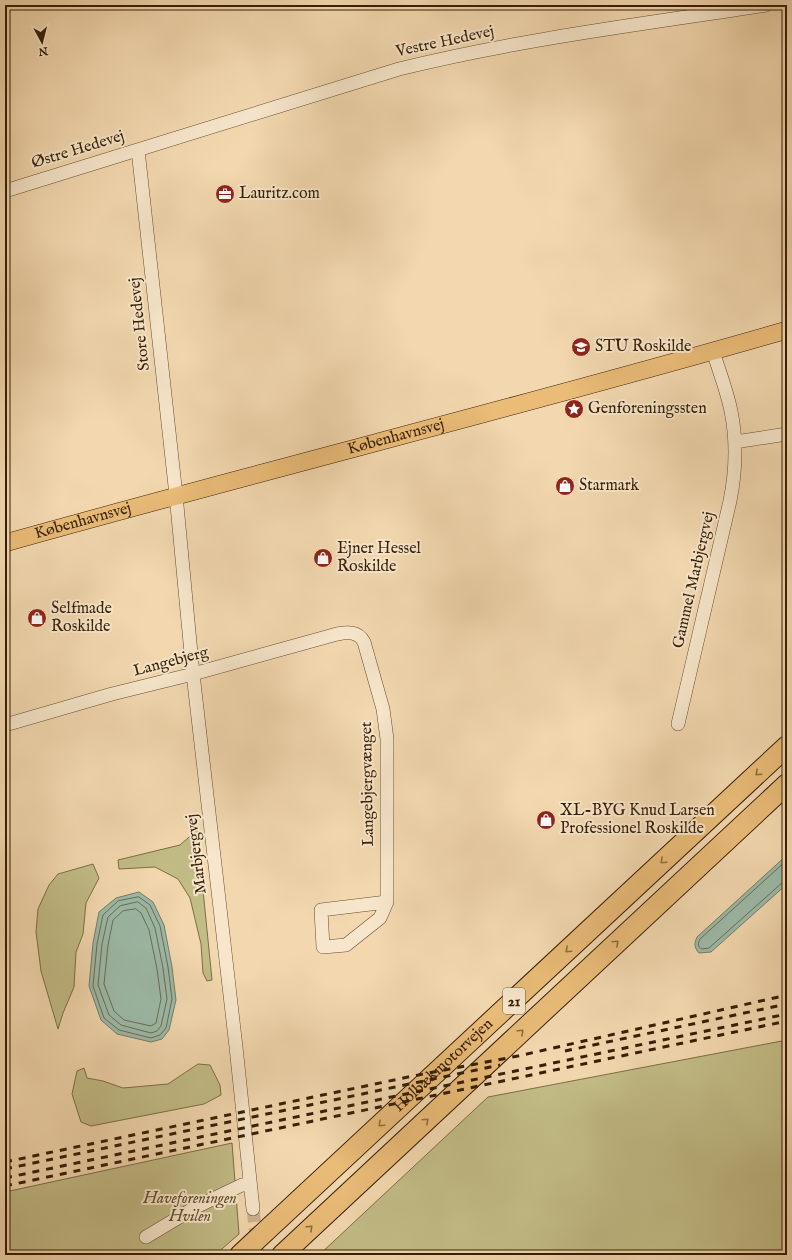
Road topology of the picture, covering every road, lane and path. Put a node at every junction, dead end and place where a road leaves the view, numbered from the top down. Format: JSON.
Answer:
{"nodes":[{"id":1,"x":766,"y":5,"type":"edge"},
{"id":2,"x":138,"y":150,"type":"junction"},
{"id":3,"x":5,"y":190,"type":"edge"},
{"id":4,"x":787,"y":330,"type":"edge"},
{"id":5,"x":713,"y":351,"type":"junction"},
{"id":6,"x":787,"y":434,"type":"edge"},
{"id":7,"x":735,"y":442,"type":"junction"},
{"id":8,"x":176,"y":495,"type":"junction"},
{"id":9,"x":5,"y":543,"type":"edge"},
{"id":10,"x":346,"y":633,"type":"joint"},
{"id":11,"x":193,"y":674,"type":"junction"},
{"id":12,"x":678,"y":724,"type":"dead end"},
{"id":13,"x":5,"y":725,"type":"edge"},
{"id":14,"x":787,"y":746,"type":"edge"},
{"id":15,"x":787,"y":784,"type":"edge"},
{"id":16,"x":387,"y":902,"type":"junction"},
{"id":17,"x":250,"y":1184,"type":"junction"},
{"id":18,"x":253,"y":1209,"type":"tunnel mouth"},
{"id":19,"x":146,"y":1237,"type":"dead end"},
{"id":20,"x":240,"y":1255,"type":"edge"},
{"id":21,"x":282,"y":1255,"type":"edge"}],
"edges":[{"from":1,"to":2,"type":"street","name":"Vestre Hedevej"},
{"from":2,"to":3,"type":"street","name":"Østre Hedevej"},
{"from":2,"to":8,"type":"street","name":"Store Hedevej"},
{"from":4,"to":5,"type":"main road","name":"Københavnsvej"},
{"from":5,"to":7,"type":"street","name":"Gammel Marbjergvej"},
{"from":5,"to":8,"type":"main road","name":"Københavnsvej"},
{"from":6,"to":7,"type":"street"},
{"from":7,"to":12,"type":"street","name":"Gammel Marbjergvej"},
{"from":8,"to":9,"type":"main road","name":"Københavnsvej"},
{"from":8,"to":11,"type":"street","name":"Marbjergvej"},
{"from":10,"to":11,"type":"street","name":"Langebjerg"},
{"from":10,"to":16,"type":"street","name":"Langebjergvænget"},
{"from":11,"to":13,"type":"street","name":"Langebjerg"},
{"from":11,"to":17,"type":"street","name":"Marbjergvej"},
{"from":14,"to":20,"type":"highway","name":"Holbækmotorvejen","number":"21","one_way":true},
{"from":21,"to":15,"type":"highway","name":"Holbækmotorvejen","number":"21","one_way":true},
{"from":16,"to":16,"type":"street","name":"Langebjergvænget"},
{"from":17,"to":18,"type":"street","name":"Marbjergvej"},
{"from":17,"to":19,"type":"street"}]}
